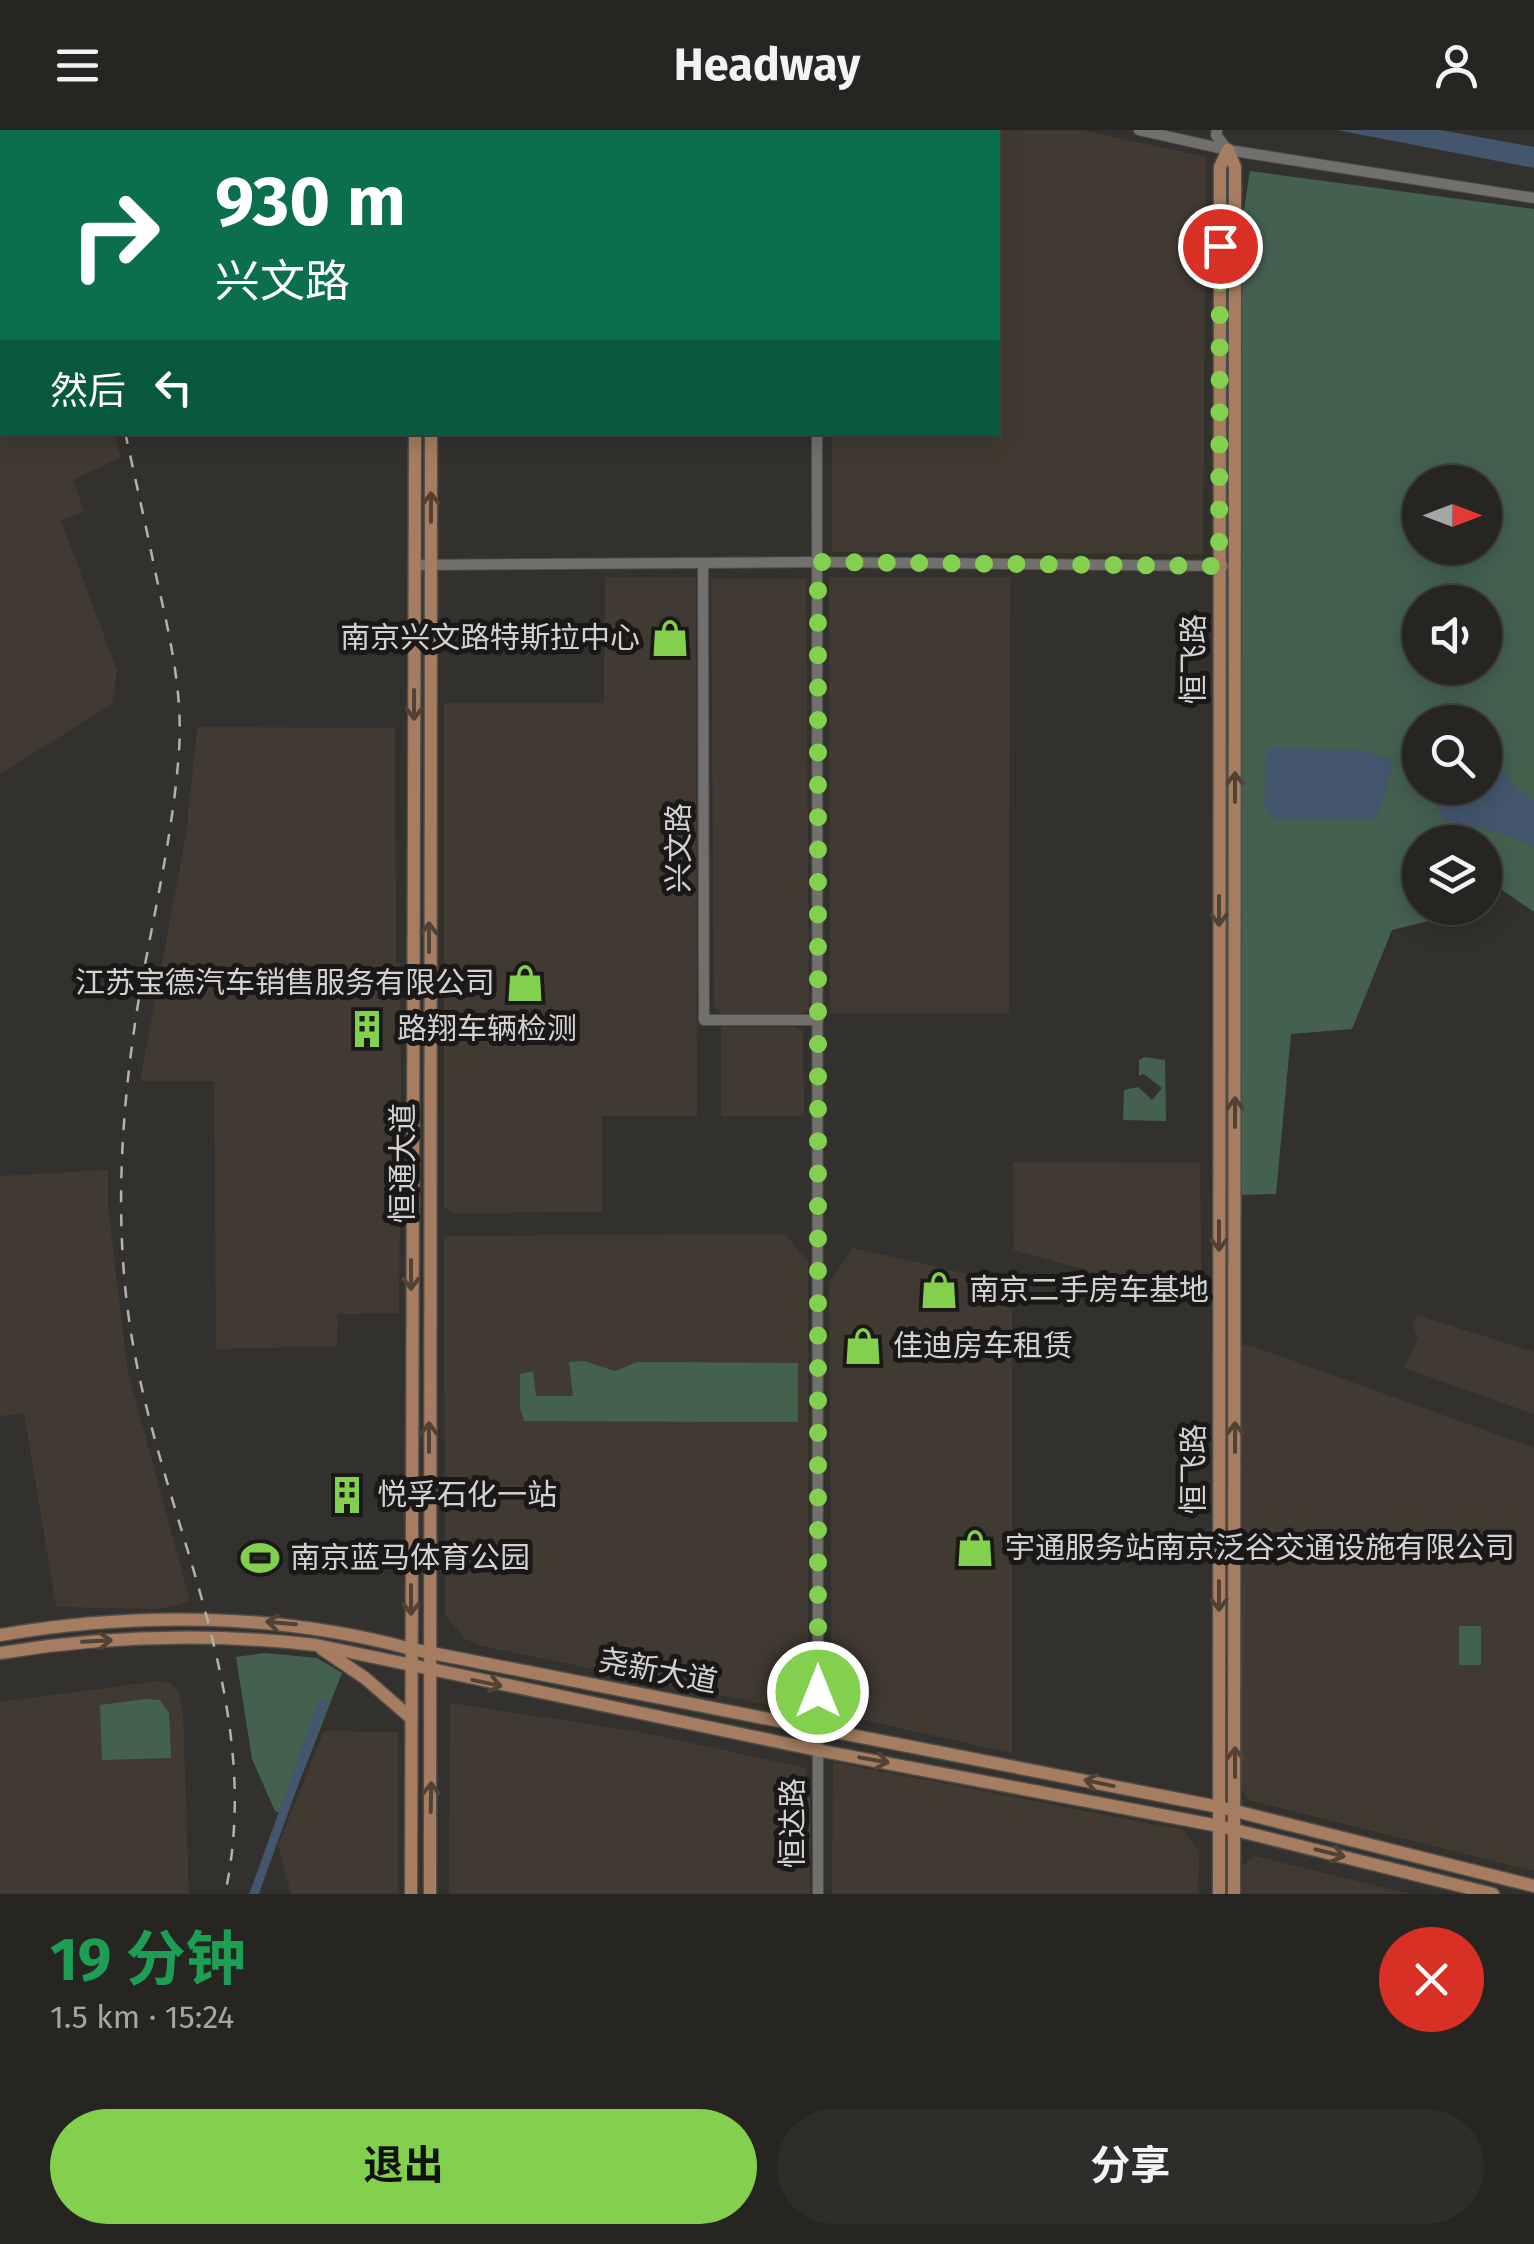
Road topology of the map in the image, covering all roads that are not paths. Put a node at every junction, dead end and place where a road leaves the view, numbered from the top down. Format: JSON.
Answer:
{"nodes":[{"id":1,"x":1139,"y":130,"type":"edge"},
{"id":2,"x":1216,"y":130,"type":"edge"},
{"id":3,"x":1228,"y":150,"type":"junction"},
{"id":4,"x":1534,"y":198,"type":"edge"},
{"id":5,"x":415,"y":435,"type":"edge"},
{"id":6,"x":431,"y":435,"type":"edge"},
{"id":7,"x":817,"y":435,"type":"edge"},
{"id":8,"x":818,"y":562,"type":"junction"},
{"id":9,"x":704,"y":563,"type":"junction"},
{"id":10,"x":414,"y":565,"type":"junction"},
{"id":11,"x":431,"y":565,"type":"junction"},
{"id":12,"x":1219,"y":566,"type":"junction"},
{"id":13,"x":1234,"y":566,"type":"junction"},
{"id":14,"x":818,"y":1020,"type":"junction"},
{"id":15,"x":0,"y":1635,"type":"edge"},
{"id":16,"x":316,"y":1645,"type":"junction"},
{"id":17,"x":411,"y":1649,"type":"junction"},
{"id":18,"x":432,"y":1652,"type":"junction"},
{"id":19,"x":0,"y":1653,"type":"edge"},
{"id":20,"x":411,"y":1667,"type":"junction"},
{"id":21,"x":432,"y":1671,"type":"junction"},
{"id":22,"x":411,"y":1718,"type":"junction"},
{"id":23,"x":818,"y":1727,"type":"junction"},
{"id":24,"x":817,"y":1750,"type":"junction"},
{"id":25,"x":1218,"y":1807,"type":"junction"},
{"id":26,"x":1235,"y":1812,"type":"junction"},
{"id":27,"x":1218,"y":1826,"type":"junction"},
{"id":28,"x":1234,"y":1830,"type":"junction"},
{"id":29,"x":1534,"y":1886,"type":"edge"},
{"id":30,"x":411,"y":1894,"type":"edge"},
{"id":31,"x":430,"y":1894,"type":"edge"},
{"id":32,"x":818,"y":1894,"type":"edge"},
{"id":33,"x":1218,"y":1894,"type":"edge"},
{"id":34,"x":1234,"y":1894,"type":"edge"},
{"id":35,"x":1494,"y":1894,"type":"edge"}],
"edges":[{"from":1,"to":3,"type":"street"},
{"from":2,"to":3,"type":"street"},
{"from":3,"to":4,"type":"street"},
{"from":3,"to":12,"type":"main road","name":"恒飞路"},
{"from":3,"to":13,"type":"main road","name":"恒飞路"},
{"from":5,"to":10,"type":"main road","name":"恒通大道"},
{"from":11,"to":6,"type":"main road","name":"恒通大道","one_way":true},
{"from":7,"to":8,"type":"street","name":"恒达路"},
{"from":8,"to":9,"type":"street"},
{"from":8,"to":12,"type":"street"},
{"from":8,"to":14,"type":"street","name":"恒达路"},
{"from":9,"to":11,"type":"street"},
{"from":9,"to":14,"type":"street","name":"兴文路"},
{"from":10,"to":11,"type":"street"},
{"from":10,"to":17,"type":"main road","name":"恒通大道","one_way":true},
{"from":18,"to":11,"type":"main road","name":"恒通大道","one_way":true},
{"from":12,"to":13,"type":"street"},
{"from":12,"to":25,"type":"main road","name":"恒飞路","one_way":true},
{"from":26,"to":13,"type":"main road","name":"恒飞路","one_way":true},
{"from":14,"to":23,"type":"street","name":"恒达路"},
{"from":17,"to":15,"type":"main road","name":"尧新大道","one_way":true},
{"from":19,"to":16,"type":"main road","name":"尧新大道","one_way":true},
{"from":16,"to":20,"type":"main road","name":"尧新大道"},
{"from":16,"to":22,"type":"main road"},
{"from":17,"to":18,"type":"main road","name":"尧新大道"},
{"from":17,"to":20,"type":"main road","name":"恒通大道"},
{"from":18,"to":21,"type":"main road","name":"恒通大道"},
{"from":18,"to":23,"type":"main road","name":"尧新大道"},
{"from":20,"to":21,"type":"main road","name":"尧新大道"},
{"from":20,"to":22,"type":"main road","name":"恒通大道"},
{"from":21,"to":24,"type":"main road","name":"尧新大道","one_way":true},
{"from":31,"to":21,"type":"main road","name":"恒通大道","one_way":true},
{"from":22,"to":30,"type":"main road","name":"恒通大道"},
{"from":23,"to":24,"type":"street","name":"恒达路"},
{"from":25,"to":23,"type":"main road","name":"尧新大道","one_way":true},
{"from":24,"to":27,"type":"main road","name":"尧新大道","one_way":true},
{"from":24,"to":32,"type":"street","name":"恒达路"},
{"from":25,"to":26,"type":"main road","name":"尧新大道"},
{"from":25,"to":27,"type":"main road","name":"恒飞路"},
{"from":26,"to":28,"type":"main road","name":"恒飞路"},
{"from":26,"to":29,"type":"main road","name":"尧新大道"},
{"from":27,"to":28,"type":"main road","name":"尧新大道"},
{"from":27,"to":33,"type":"main road","name":"恒飞路"},
{"from":28,"to":34,"type":"main road","name":"恒飞路"},
{"from":28,"to":35,"type":"main road","name":"尧新大道","one_way":true}]}
